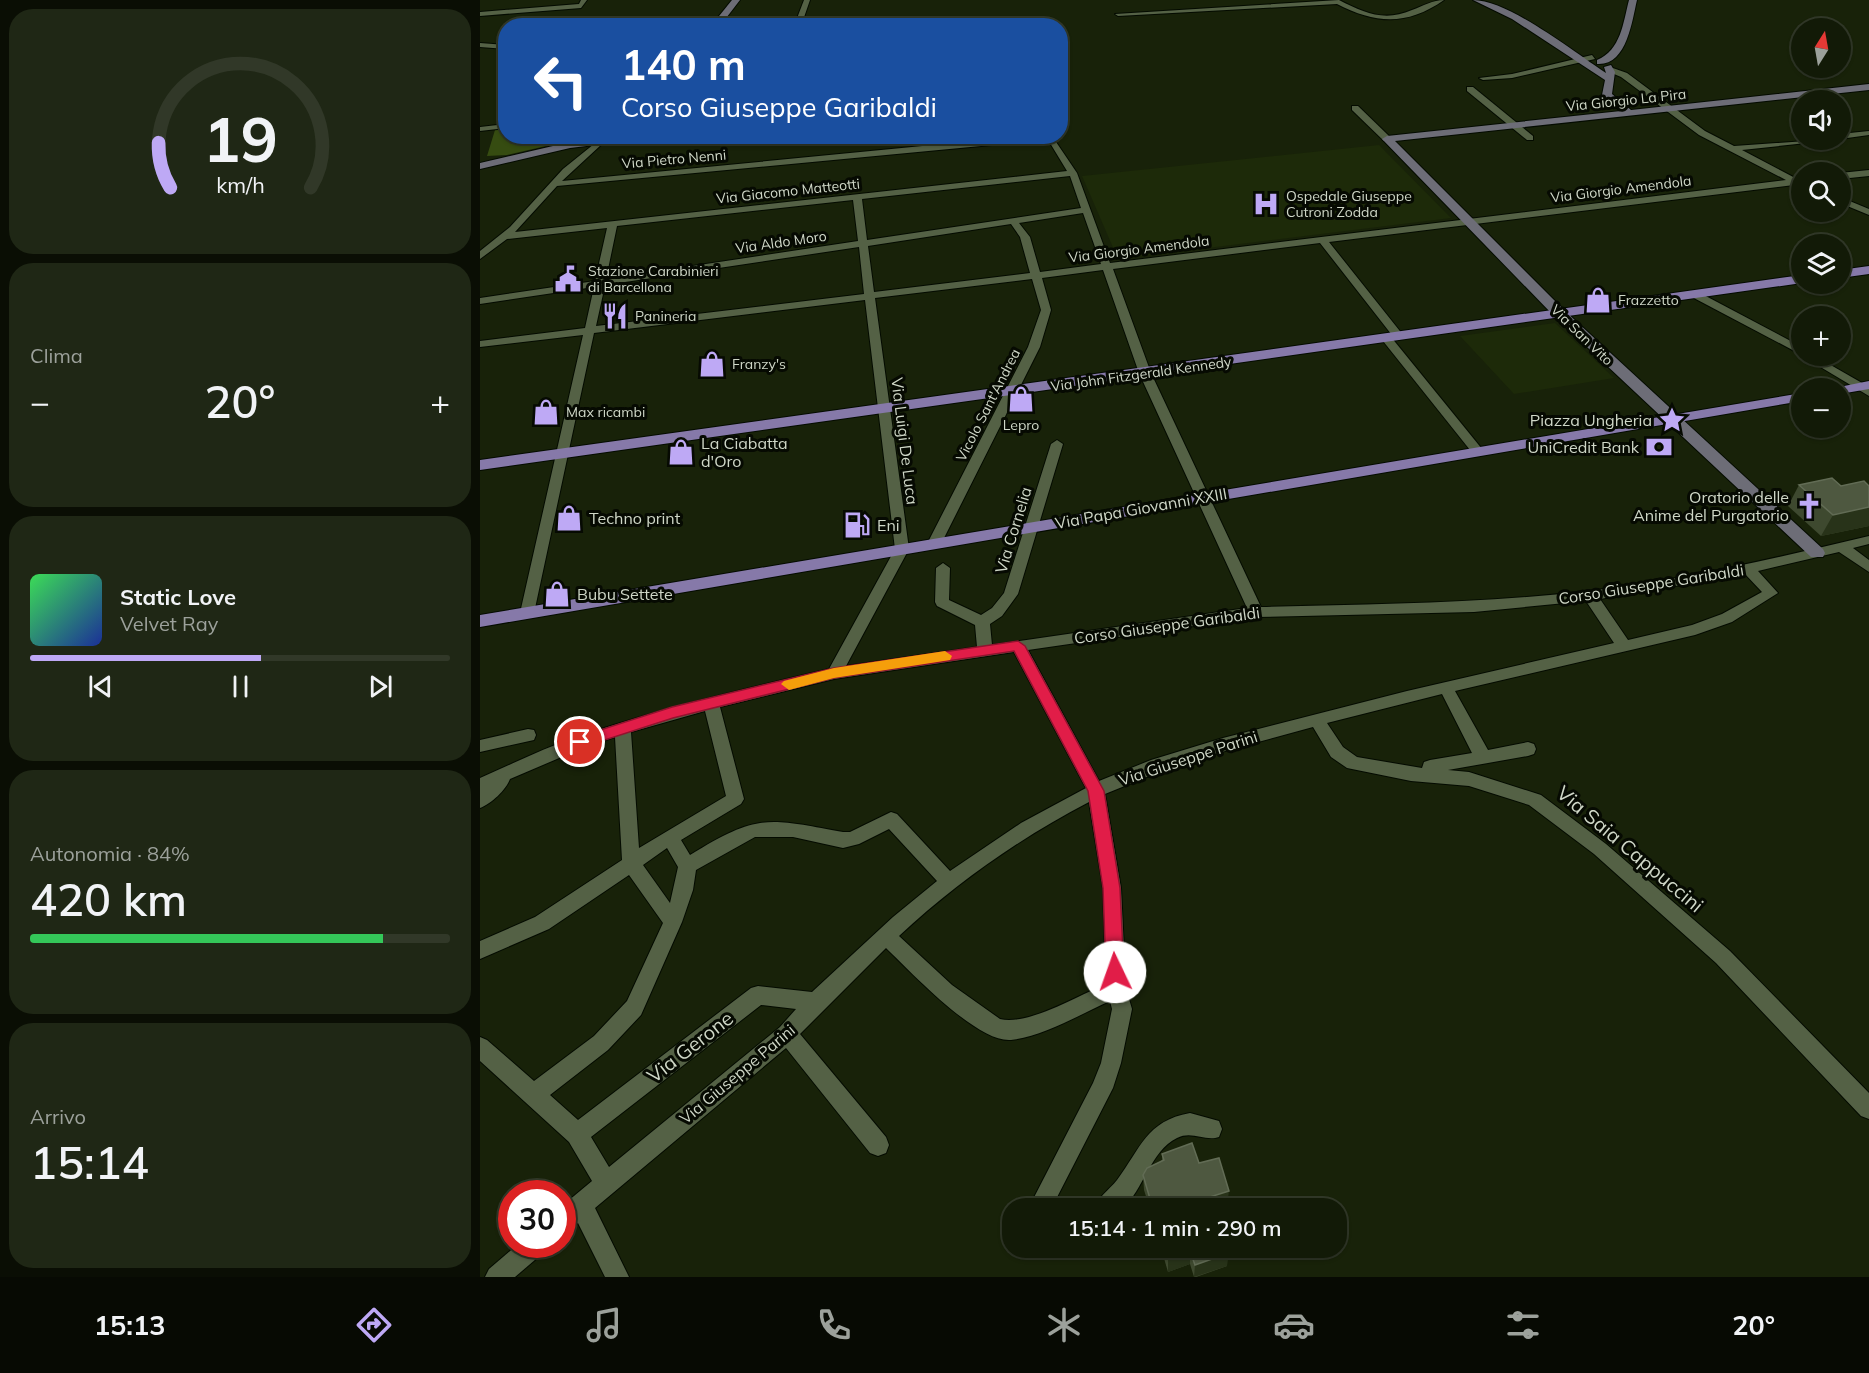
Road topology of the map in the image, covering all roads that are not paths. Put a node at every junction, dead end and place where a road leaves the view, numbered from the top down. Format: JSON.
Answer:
{"nodes":[{"id":1,"x":584,"y":0,"type":"edge"},
{"id":2,"x":736,"y":0,"type":"edge"},
{"id":3,"x":807,"y":0,"type":"edge"},
{"id":4,"x":1441,"y":0,"type":"edge"},
{"id":5,"x":1477,"y":0,"type":"edge"},
{"id":6,"x":1633,"y":0,"type":"edge"},
{"id":7,"x":1336,"y":1,"type":"edge"},
{"id":8,"x":480,"y":14,"type":"edge"},
{"id":9,"x":1118,"y":14,"type":"dead end"},
{"id":10,"x":721,"y":18,"type":"edge"},
{"id":11,"x":800,"y":18,"type":"edge"},
{"id":12,"x":1548,"y":38,"type":"junction"},
{"id":13,"x":480,"y":45,"type":"edge"},
{"id":14,"x":498,"y":46,"type":"edge"},
{"id":15,"x":1592,"y":57,"type":"junction"},
{"id":16,"x":1579,"y":58,"type":"junction"},
{"id":17,"x":1604,"y":69,"type":"junction"},
{"id":18,"x":1483,"y":78,"type":"dead end"},
{"id":19,"x":1869,"y":87,"type":"edge"},
{"id":20,"x":1470,"y":89,"type":"dead end"},
{"id":21,"x":1355,"y":108,"type":"dead end"},
{"id":22,"x":1668,"y":109,"type":"junction"},
{"id":23,"x":1629,"y":113,"type":"junction"},
{"id":24,"x":1515,"y":126,"type":"junction"},
{"id":25,"x":498,"y":127,"type":"edge"},
{"id":26,"x":480,"y":129,"type":"edge"},
{"id":27,"x":1869,"y":133,"type":"edge"},
{"id":28,"x":1851,"y":135,"type":"edge"},
{"id":29,"x":1530,"y":138,"type":"dead end"},
{"id":30,"x":1387,"y":139,"type":"junction"},
{"id":31,"x":1791,"y":143,"type":"edge"},
{"id":32,"x":575,"y":144,"type":"edge"},
{"id":33,"x":597,"y":144,"type":"edge"},
{"id":34,"x":974,"y":144,"type":"edge"},
{"id":35,"x":1055,"y":144,"type":"edge"},
{"id":36,"x":1730,"y":149,"type":"junction"},
{"id":37,"x":480,"y":166,"type":"edge"},
{"id":38,"x":1073,"y":173,"type":"junction"},
{"id":39,"x":1869,"y":173,"type":"edge"},
{"id":40,"x":1851,"y":175,"type":"edge"},
{"id":41,"x":1791,"y":178,"type":"edge"},
{"id":42,"x":1791,"y":183,"type":"edge"},
{"id":43,"x":554,"y":184,"type":"junction"},
{"id":44,"x":857,"y":197,"type":"junction"},
{"id":45,"x":1851,"y":205,"type":"edge"},
{"id":46,"x":1086,"y":210,"type":"junction"},
{"id":47,"x":1869,"y":212,"type":"edge"},
{"id":48,"x":1014,"y":222,"type":"junction"},
{"id":49,"x":1470,"y":222,"type":"junction"},
{"id":50,"x":613,"y":224,"type":"junction"},
{"id":51,"x":506,"y":236,"type":"junction"},
{"id":52,"x":1322,"y":240,"type":"junction"},
{"id":53,"x":864,"y":244,"type":"junction"},
{"id":54,"x":480,"y":256,"type":"edge"},
{"id":55,"x":1109,"y":266,"type":"junction"},
{"id":56,"x":1869,"y":270,"type":"edge"},
{"id":57,"x":1851,"y":272,"type":"edge"},
{"id":58,"x":1035,"y":275,"type":"junction"},
{"id":59,"x":1791,"y":281,"type":"edge"},
{"id":60,"x":601,"y":283,"type":"junction"},
{"id":61,"x":1696,"y":294,"type":"junction"},
{"id":62,"x":871,"y":295,"type":"junction"},
{"id":63,"x":480,"y":301,"type":"edge"},
{"id":64,"x":1560,"y":314,"type":"junction"},
{"id":65,"x":590,"y":330,"type":"junction"},
{"id":66,"x":1393,"y":338,"type":"junction"},
{"id":67,"x":480,"y":344,"type":"edge"},
{"id":68,"x":1791,"y":346,"type":"edge"},
{"id":69,"x":1826,"y":366,"type":"edge"},
{"id":70,"x":1145,"y":373,"type":"junction"},
{"id":71,"x":1866,"y":388,"type":"edge"},
{"id":72,"x":1851,"y":389,"type":"edge"},
{"id":73,"x":1009,"y":393,"type":"junction"},
{"id":74,"x":1791,"y":399,"type":"edge"},
{"id":75,"x":883,"y":409,"type":"junction"},
{"id":76,"x":1672,"y":420,"type":"junction"},
{"id":77,"x":1057,"y":444,"type":"dead end"},
{"id":78,"x":1478,"y":452,"type":"junction"},
{"id":79,"x":563,"y":454,"type":"junction"},
{"id":80,"x":480,"y":465,"type":"edge"},
{"id":81,"x":1204,"y":497,"type":"junction"},
{"id":82,"x":1033,"y":526,"type":"junction"},
{"id":83,"x":1869,"y":540,"type":"edge"},
{"id":84,"x":934,"y":543,"type":"junction"},
{"id":85,"x":1842,"y":547,"type":"junction"},
{"id":86,"x":902,"y":549,"type":"junction"},
{"id":87,"x":1817,"y":553,"type":"junction"},
{"id":88,"x":1869,"y":567,"type":"edge"},
{"id":89,"x":943,"y":568,"type":"dead end"},
{"id":90,"x":1748,"y":569,"type":"junction"},
{"id":91,"x":1590,"y":596,"type":"junction"},
{"id":92,"x":1256,"y":612,"type":"junction"},
{"id":93,"x":527,"y":614,"type":"junction"},
{"id":94,"x":480,"y":621,"type":"edge"},
{"id":95,"x":982,"y":622,"type":"junction"},
{"id":96,"x":1018,"y":646,"type":"junction"},
{"id":97,"x":1625,"y":646,"type":"junction"},
{"id":98,"x":985,"y":651,"type":"junction"},
{"id":99,"x":834,"y":673,"type":"junction"},
{"id":100,"x":1446,"y":687,"type":"junction"},
{"id":101,"x":711,"y":704,"type":"junction"},
{"id":102,"x":1316,"y":719,"type":"junction"},
{"id":103,"x":623,"y":728,"type":"junction"},
{"id":104,"x":528,"y":735,"type":"dead end"},
{"id":105,"x":480,"y":746,"type":"edge"},
{"id":106,"x":1528,"y":749,"type":"dead end"},
{"id":107,"x":1483,"y":757,"type":"junction"},
{"id":108,"x":1430,"y":767,"type":"dead end"},
{"id":109,"x":511,"y":772,"type":"junction"},
{"id":110,"x":480,"y":785,"type":"edge"},
{"id":111,"x":1096,"y":791,"type":"junction"},
{"id":112,"x":480,"y":801,"type":"edge"},
{"id":113,"x":670,"y":837,"type":"junction"},
{"id":114,"x":631,"y":863,"type":"junction"},
{"id":115,"x":687,"y":866,"type":"junction"},
{"id":116,"x":948,"y":881,"type":"junction"},
{"id":117,"x":673,"y":922,"type":"junction"},
{"id":118,"x":886,"y":936,"type":"junction"},
{"id":119,"x":480,"y":950,"type":"edge"},
{"id":120,"x":1116,"y":989,"type":"junction"},
{"id":121,"x":814,"y":1002,"type":"junction"},
{"id":122,"x":787,"y":1034,"type":"junction"},
{"id":123,"x":480,"y":1047,"type":"edge"},
{"id":124,"x":534,"y":1094,"type":"junction"},
{"id":125,"x":1869,"y":1108,"type":"edge"},
{"id":126,"x":1211,"y":1129,"type":"dead end"},
{"id":127,"x":577,"y":1134,"type":"junction"},
{"id":128,"x":878,"y":1145,"type":"dead end"},
{"id":129,"x":606,"y":1183,"type":"junction"},
{"id":130,"x":1045,"y":1198,"type":"edge"},
{"id":131,"x":1118,"y":1198,"type":"edge"},
{"id":132,"x":581,"y":1205,"type":"junction"},
{"id":133,"x":576,"y":1209,"type":"edge"},
{"id":134,"x":520,"y":1258,"type":"edge"},
{"id":135,"x":497,"y":1277,"type":"edge"},
{"id":136,"x":617,"y":1277,"type":"edge"}],
"edges":[{"from":1,"to":8,"type":"street"},
{"from":2,"to":10,"type":"street"},
{"from":3,"to":11,"type":"street"},
{"from":4,"to":7,"type":"street"},
{"from":5,"to":12,"type":"street"},
{"from":6,"to":17,"type":"street"},
{"from":7,"to":9,"type":"street"},
{"from":12,"to":15,"type":"street"},
{"from":12,"to":16,"type":"street"},
{"from":13,"to":14,"type":"street"},
{"from":15,"to":16,"type":"street"},
{"from":15,"to":17,"type":"street"},
{"from":16,"to":17,"type":"street"},
{"from":16,"to":18,"type":"street"},
{"from":17,"to":22,"type":"street"},
{"from":17,"to":23,"type":"street"},
{"from":19,"to":22,"type":"street","name":"Via Giorgio La Pira"},
{"from":20,"to":24,"type":"street"},
{"from":21,"to":30,"type":"street","name":"Via San Vito"},
{"from":22,"to":23,"type":"street","name":"Via Giorgio La Pira"},
{"from":22,"to":36,"type":"street"},
{"from":23,"to":24,"type":"street","name":"Via Giorgio La Pira"},
{"from":24,"to":29,"type":"street"},
{"from":24,"to":30,"type":"street","name":"Via Giorgio La Pira"},
{"from":25,"to":26,"type":"street"},
{"from":27,"to":28,"type":"street"},
{"from":30,"to":49,"type":"street","name":"Via San Vito"},
{"from":31,"to":36,"type":"street"},
{"from":32,"to":37,"type":"street"},
{"from":33,"to":43,"type":"street"},
{"from":34,"to":43,"type":"street","name":"Via Pietro Nenni"},
{"from":35,"to":38,"type":"street"},
{"from":36,"to":41,"type":"street"},
{"from":38,"to":44,"type":"street","name":"Via Giacomo Matteotti"},
{"from":38,"to":46,"type":"street"},
{"from":39,"to":40,"type":"street"},
{"from":42,"to":49,"type":"street","name":"Via Giorgio Amendola"},
{"from":43,"to":51,"type":"street"},
{"from":44,"to":50,"type":"street","name":"Via Giacomo Matteotti"},
{"from":44,"to":53,"type":"street","name":"Via Luigi De Luca"},
{"from":45,"to":47,"type":"street"},
{"from":46,"to":48,"type":"street","name":"Via Aldo Moro"},
{"from":46,"to":55,"type":"street"},
{"from":48,"to":53,"type":"street","name":"Via Aldo Moro"},
{"from":48,"to":58,"type":"street","name":"Vicolo Sant'Andrea"},
{"from":49,"to":52,"type":"street","name":"Via Giorgio Amendola"},
{"from":49,"to":64,"type":"street","name":"Via San Vito"},
{"from":50,"to":51,"type":"street","name":"Via Giacomo Matteotti"},
{"from":50,"to":60,"type":"street"},
{"from":51,"to":54,"type":"street"},
{"from":52,"to":55,"type":"street","name":"Via Giorgio Amendola"},
{"from":52,"to":66,"type":"street"},
{"from":53,"to":60,"type":"street","name":"Via Aldo Moro"},
{"from":53,"to":62,"type":"street","name":"Via Luigi De Luca"},
{"from":55,"to":58,"type":"street","name":"Via Giorgio Amendola"},
{"from":55,"to":70,"type":"street"},
{"from":56,"to":57,"type":"main road"},
{"from":58,"to":62,"type":"street","name":"Via Giorgio Amendola"},
{"from":58,"to":73,"type":"street","name":"Vicolo Sant'Andrea"},
{"from":59,"to":61,"type":"main road","name":"Via John Fitzgerald Kennedy"},
{"from":60,"to":63,"type":"street","name":"Via Aldo Moro"},
{"from":60,"to":65,"type":"street"},
{"from":61,"to":64,"type":"main road","name":"Via John Fitzgerald Kennedy"},
{"from":61,"to":68,"type":"street"},
{"from":62,"to":65,"type":"street","name":"Via Giorgio Amendola"},
{"from":62,"to":75,"type":"street","name":"Via Luigi De Luca"},
{"from":64,"to":66,"type":"main road","name":"Via John Fitzgerald Kennedy"},
{"from":64,"to":76,"type":"street","name":"Via San Vito"},
{"from":65,"to":67,"type":"street","name":"Via Giorgio Amendola"},
{"from":65,"to":79,"type":"street"},
{"from":66,"to":70,"type":"main road","name":"Via John Fitzgerald Kennedy"},
{"from":66,"to":78,"type":"street"},
{"from":69,"to":71,"type":"street"},
{"from":70,"to":73,"type":"main road","name":"Via John Fitzgerald Kennedy"},
{"from":70,"to":81,"type":"street"},
{"from":71,"to":72,"type":"main road"},
{"from":73,"to":75,"type":"main road","name":"Via John Fitzgerald Kennedy"},
{"from":73,"to":84,"type":"street","name":"Vicolo Sant'Andrea"},
{"from":74,"to":76,"type":"main road","name":"Via Papa Giovanni XXIII"},
{"from":75,"to":79,"type":"main road","name":"Via John Fitzgerald Kennedy"},
{"from":75,"to":86,"type":"street","name":"Via Luigi De Luca"},
{"from":76,"to":78,"type":"main road","name":"Via Papa Giovanni XXIII"},
{"from":76,"to":87,"type":"street","name":"Via San Vito"},
{"from":77,"to":82,"type":"street","name":"Via Cornelia"},
{"from":78,"to":81,"type":"main road","name":"Via Papa Giovanni XXIII"},
{"from":79,"to":80,"type":"main road","name":"Via John Fitzgerald Kennedy"},
{"from":79,"to":93,"type":"street"},
{"from":81,"to":82,"type":"main road","name":"Via Papa Giovanni XXIII"},
{"from":81,"to":92,"type":"street"},
{"from":82,"to":84,"type":"main road","name":"Via Papa Giovanni XXIII"},
{"from":82,"to":95,"type":"street","name":"Via Cornelia"},
{"from":83,"to":85,"type":"street","name":"Corso Giuseppe Garibaldi"},
{"from":84,"to":86,"type":"main road","name":"Via Papa Giovanni XXIII"},
{"from":85,"to":87,"type":"street","name":"Corso Giuseppe Garibaldi"},
{"from":85,"to":88,"type":"street"},
{"from":86,"to":93,"type":"main road","name":"Via Papa Giovanni XXIII"},
{"from":86,"to":99,"type":"street"},
{"from":87,"to":90,"type":"street","name":"Corso Giuseppe Garibaldi"},
{"from":89,"to":95,"type":"street"},
{"from":90,"to":91,"type":"street","name":"Corso Giuseppe Garibaldi"},
{"from":90,"to":97,"type":"street","name":"Via Giuseppe Parini"},
{"from":91,"to":92,"type":"street","name":"Corso Giuseppe Garibaldi"},
{"from":91,"to":97,"type":"street"},
{"from":92,"to":96,"type":"street","name":"Corso Giuseppe Garibaldi"},
{"from":93,"to":94,"type":"main road","name":"Via Papa Giovanni XXIII"},
{"from":95,"to":98,"type":"street"},
{"from":96,"to":98,"type":"street","name":"Corso Giuseppe Garibaldi"},
{"from":96,"to":111,"type":"street"},
{"from":97,"to":100,"type":"street","name":"Via Giuseppe Parini"},
{"from":98,"to":99,"type":"street","name":"Corso Giuseppe Garibaldi"},
{"from":99,"to":101,"type":"street","name":"Corso Giuseppe Garibaldi"},
{"from":100,"to":102,"type":"street","name":"Via Giuseppe Parini"},
{"from":100,"to":107,"type":"street"},
{"from":101,"to":103,"type":"street","name":"Corso Giuseppe Garibaldi"},
{"from":101,"to":113,"type":"street"},
{"from":102,"to":111,"type":"street","name":"Via Giuseppe Parini"},
{"from":102,"to":125,"type":"street","name":"Via Saia Cappuccini"},
{"from":103,"to":109,"type":"street","name":"Corso Giuseppe Garibaldi"},
{"from":103,"to":114,"type":"street"},
{"from":104,"to":105,"type":"street"},
{"from":106,"to":107,"type":"street"},
{"from":107,"to":108,"type":"street"},
{"from":109,"to":110,"type":"street","name":"Corso Giuseppe Garibaldi"},
{"from":109,"to":112,"type":"street"},
{"from":111,"to":116,"type":"street","name":"Via Giuseppe Parini"},
{"from":111,"to":120,"type":"street"},
{"from":113,"to":114,"type":"street"},
{"from":113,"to":115,"type":"street"},
{"from":114,"to":117,"type":"street"},
{"from":114,"to":119,"type":"street"},
{"from":115,"to":116,"type":"street"},
{"from":115,"to":117,"type":"street"},
{"from":116,"to":118,"type":"street","name":"Via Giuseppe Parini"},
{"from":117,"to":124,"type":"street"},
{"from":118,"to":120,"type":"street"},
{"from":118,"to":121,"type":"street","name":"Via Giuseppe Parini"},
{"from":120,"to":130,"type":"street"},
{"from":121,"to":122,"type":"street","name":"Via Giuseppe Parini"},
{"from":121,"to":127,"type":"street","name":"Via Gerone"},
{"from":122,"to":128,"type":"street"},
{"from":122,"to":129,"type":"street","name":"Via Giuseppe Parini"},
{"from":123,"to":124,"type":"street"},
{"from":124,"to":127,"type":"street"},
{"from":126,"to":131,"type":"street"},
{"from":127,"to":129,"type":"street"},
{"from":129,"to":132,"type":"street","name":"Via Giuseppe Parini"},
{"from":132,"to":133,"type":"street","name":"Via Giuseppe Parini"},
{"from":132,"to":136,"type":"street"},
{"from":134,"to":135,"type":"street"}]}
